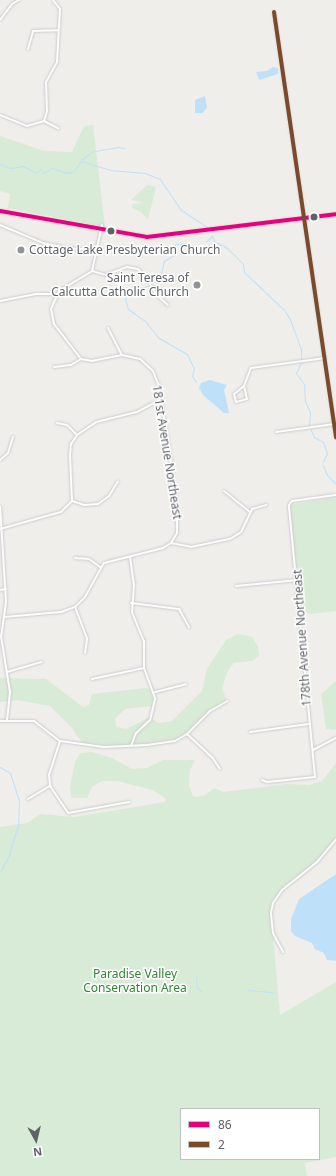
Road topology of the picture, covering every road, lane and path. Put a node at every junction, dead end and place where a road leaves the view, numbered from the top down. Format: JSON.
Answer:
{"nodes":[{"id":1,"x":19,"y":0,"type":"edge"},
{"id":2,"x":53,"y":0,"type":"edge"},
{"id":3,"x":274,"y":12,"type":"dead end"},
{"id":4,"x":0,"y":20,"type":"edge"},
{"id":5,"x":58,"y":30,"type":"junction"},
{"id":6,"x":28,"y":49,"type":"dead end"},
{"id":7,"x":0,"y":115,"type":"edge"},
{"id":8,"x":44,"y":121,"type":"junction"},
{"id":9,"x":58,"y":128,"type":"dead end"},
{"id":10,"x":0,"y":211,"type":"edge"},
{"id":11,"x":336,"y":214,"type":"edge"},
{"id":12,"x":305,"y":218,"type":"junction"},
{"id":13,"x":0,"y":224,"type":"edge"},
{"id":14,"x":102,"y":225,"type":"dead end"},
{"id":15,"x":100,"y":231,"type":"junction"},
{"id":16,"x":98,"y":250,"type":"junction"},
{"id":17,"x":92,"y":271,"type":"junction"},
{"id":18,"x":57,"y":294,"type":"junction"},
{"id":19,"x":0,"y":301,"type":"edge"},
{"id":20,"x":168,"y":305,"type":"dead end"},
{"id":21,"x":108,"y":328,"type":"dead end"},
{"id":22,"x":122,"y":355,"type":"junction"},
{"id":23,"x":325,"y":358,"type":"junction"},
{"id":24,"x":81,"y":359,"type":"junction"},
{"id":25,"x":54,"y":367,"type":"dead end"},
{"id":26,"x":244,"y":386,"type":"junction"},
{"id":27,"x":160,"y":400,"type":"junction"},
{"id":28,"x":58,"y":423,"type":"dead end"},
{"id":29,"x":334,"y":424,"type":"junction"},
{"id":30,"x":276,"y":432,"type":"dead end"},
{"id":31,"x":77,"y":435,"type":"junction"},
{"id":32,"x":13,"y":438,"type":"dead end"},
{"id":33,"x":336,"y":438,"type":"edge"},
{"id":34,"x":0,"y":460,"type":"edge"},
{"id":35,"x":118,"y":481,"type":"dead end"},
{"id":36,"x":224,"y":491,"type":"dead end"},
{"id":37,"x":336,"y":495,"type":"edge"},
{"id":38,"x":72,"y":501,"type":"junction"},
{"id":39,"x":266,"y":505,"type":"dead end"},
{"id":40,"x":0,"y":506,"type":"edge"},
{"id":41,"x":250,"y":512,"type":"junction"},
{"id":42,"x":1,"y":529,"type":"edge"},
{"id":43,"x":171,"y":543,"type":"junction"},
{"id":44,"x":130,"y":557,"type":"junction"},
{"id":45,"x":75,"y":558,"type":"dead end"},
{"id":46,"x":100,"y":567,"type":"junction"},
{"id":47,"x":298,"y":580,"type":"junction"},
{"id":48,"x":236,"y":586,"type":"dead end"},
{"id":49,"x":6,"y":589,"type":"junction"},
{"id":50,"x":0,"y":590,"type":"edge"},
{"id":51,"x":131,"y":603,"type":"junction"},
{"id":52,"x":75,"y":607,"type":"junction"},
{"id":53,"x":4,"y":617,"type":"junction"},
{"id":54,"x":190,"y":627,"type":"dead end"},
{"id":55,"x":1,"y":650,"type":"edge"},
{"id":56,"x":84,"y":653,"type":"dead end"},
{"id":57,"x":42,"y":662,"type":"dead end"},
{"id":58,"x":144,"y":668,"type":"junction"},
{"id":59,"x":7,"y":672,"type":"junction"},
{"id":60,"x":92,"y":679,"type":"dead end"},
{"id":61,"x":186,"y":684,"type":"dead end"},
{"id":62,"x":155,"y":692,"type":"junction"},
{"id":63,"x":227,"y":701,"type":"dead end"},
{"id":64,"x":7,"y":720,"type":"junction"},
{"id":65,"x":0,"y":722,"type":"edge"},
{"id":66,"x":308,"y":724,"type":"junction"},
{"id":67,"x":250,"y":732,"type":"dead end"},
{"id":68,"x":187,"y":734,"type":"junction"},
{"id":69,"x":336,"y":738,"type":"edge"},
{"id":70,"x":60,"y":741,"type":"junction"},
{"id":71,"x":131,"y":746,"type":"junction"},
{"id":72,"x":313,"y":750,"type":"junction"},
{"id":73,"x":220,"y":769,"type":"dead end"},
{"id":74,"x":262,"y":780,"type":"dead end"},
{"id":75,"x":50,"y":786,"type":"junction"},
{"id":76,"x":28,"y":799,"type":"dead end"},
{"id":77,"x":129,"y":802,"type":"dead end"},
{"id":78,"x":336,"y":839,"type":"edge"},
{"id":79,"x":283,"y":952,"type":"dead end"}],
"edges":[{"from":1,"to":4,"type":"street"},
{"from":2,"to":5,"type":"street"},
{"from":3,"to":12,"type":"street"},
{"from":5,"to":6,"type":"street"},
{"from":5,"to":8,"type":"street"},
{"from":7,"to":8,"type":"street"},
{"from":8,"to":9,"type":"street"},
{"from":10,"to":15,"type":"main road"},
{"from":11,"to":12,"type":"main road"},
{"from":12,"to":15,"type":"main road"},
{"from":12,"to":23,"type":"street"},
{"from":13,"to":16,"type":"street"},
{"from":14,"to":15,"type":"street"},
{"from":15,"to":16,"type":"street"},
{"from":16,"to":17,"type":"street"},
{"from":17,"to":18,"type":"street"},
{"from":17,"to":20,"type":"street"},
{"from":18,"to":19,"type":"street"},
{"from":18,"to":24,"type":"street"},
{"from":21,"to":22,"type":"street"},
{"from":22,"to":24,"type":"street"},
{"from":22,"to":27,"type":"street","name":"181st Avenue Northeast"},
{"from":23,"to":26,"type":"street"},
{"from":23,"to":29,"type":"street"},
{"from":24,"to":25,"type":"street"},
{"from":26,"to":26,"type":"street"},
{"from":27,"to":31,"type":"street"},
{"from":27,"to":43,"type":"street","name":"181st Avenue Northeast"},
{"from":28,"to":31,"type":"street"},
{"from":29,"to":30,"type":"street"},
{"from":29,"to":33,"type":"street"},
{"from":31,"to":38,"type":"street"},
{"from":32,"to":34,"type":"street"},
{"from":35,"to":38,"type":"street"},
{"from":36,"to":41,"type":"street"},
{"from":37,"to":47,"type":"street","name":"178th Avenue Northeast"},
{"from":38,"to":42,"type":"street"},
{"from":39,"to":41,"type":"street"},
{"from":40,"to":42,"type":"street"},
{"from":41,"to":43,"type":"street"},
{"from":42,"to":49,"type":"street"},
{"from":43,"to":44,"type":"street"},
{"from":44,"to":46,"type":"street"},
{"from":44,"to":51,"type":"street"},
{"from":45,"to":46,"type":"street"},
{"from":46,"to":52,"type":"street"},
{"from":47,"to":48,"type":"street"},
{"from":47,"to":66,"type":"street","name":"178th Avenue Northeast"},
{"from":49,"to":50,"type":"street"},
{"from":49,"to":53,"type":"street"},
{"from":51,"to":54,"type":"street"},
{"from":51,"to":58,"type":"street"},
{"from":52,"to":53,"type":"street"},
{"from":52,"to":56,"type":"street"},
{"from":53,"to":55,"type":"street"},
{"from":55,"to":59,"type":"street"},
{"from":57,"to":59,"type":"street"},
{"from":58,"to":60,"type":"street"},
{"from":58,"to":62,"type":"street"},
{"from":59,"to":64,"type":"street"},
{"from":61,"to":62,"type":"street"},
{"from":62,"to":71,"type":"street"},
{"from":63,"to":68,"type":"street"},
{"from":64,"to":65,"type":"street"},
{"from":64,"to":70,"type":"street"},
{"from":66,"to":67,"type":"street"},
{"from":66,"to":72,"type":"street","name":"178th Avenue Northeast"},
{"from":68,"to":71,"type":"street"},
{"from":68,"to":73,"type":"street"},
{"from":69,"to":72,"type":"street"},
{"from":70,"to":71,"type":"street"},
{"from":70,"to":75,"type":"street"},
{"from":72,"to":74,"type":"street","name":"178th Avenue Northeast"},
{"from":75,"to":76,"type":"street"},
{"from":75,"to":77,"type":"street"},
{"from":78,"to":79,"type":"street"}]}
